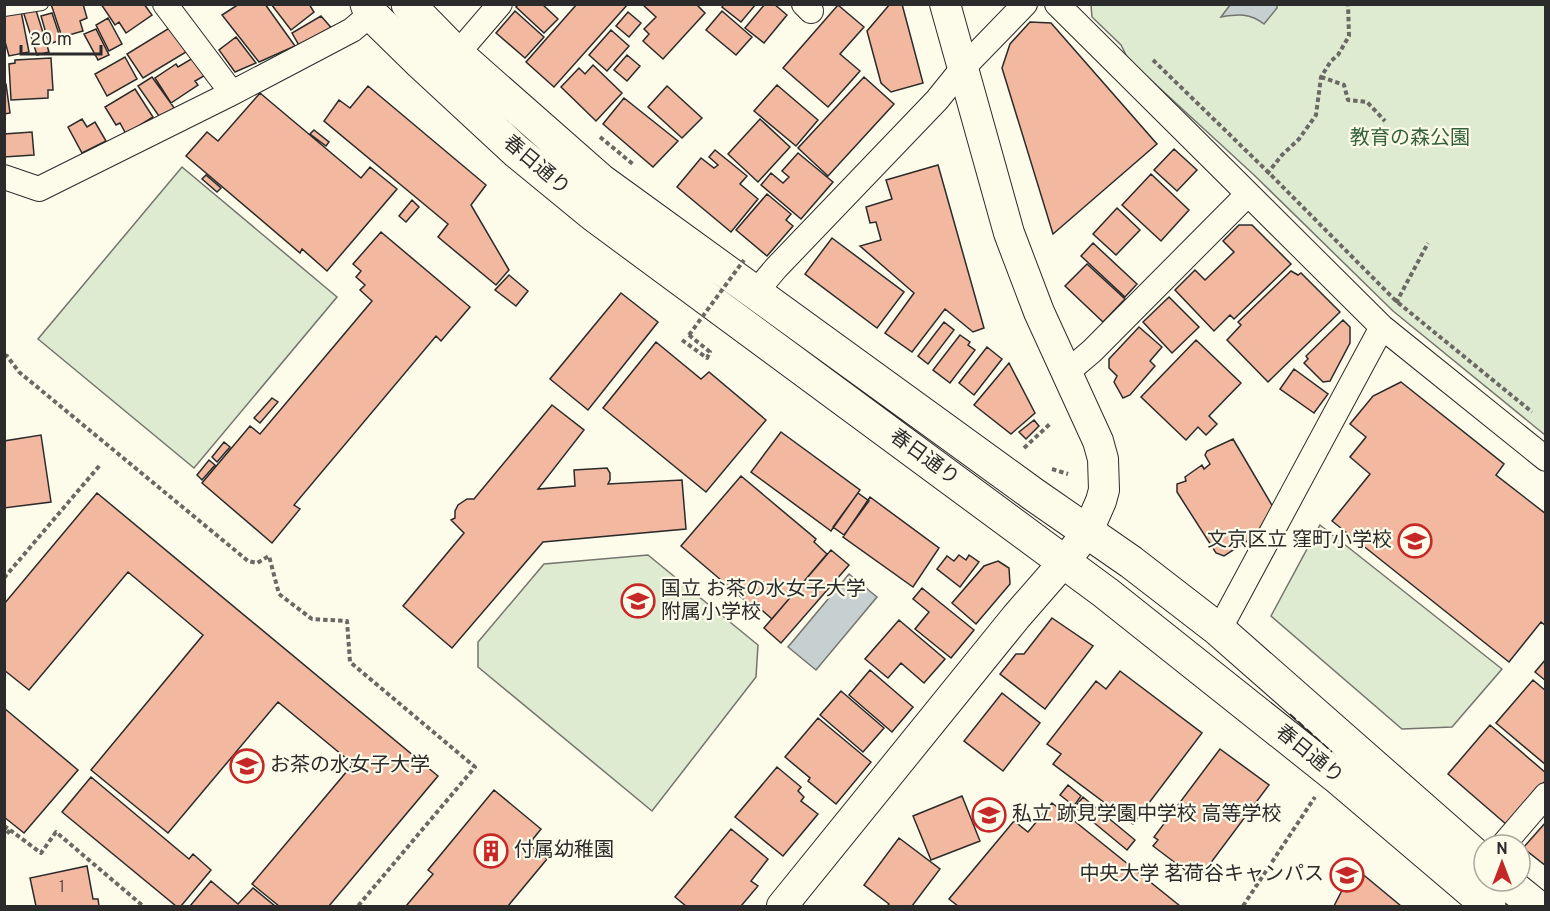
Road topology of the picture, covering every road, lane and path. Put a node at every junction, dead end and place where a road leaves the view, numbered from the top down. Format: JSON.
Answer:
{"nodes":[{"id":1,"x":42,"y":4,"type":"edge"},
{"id":2,"x":165,"y":4,"type":"edge"},
{"id":3,"x":408,"y":4,"type":"edge"},
{"id":4,"x":500,"y":4,"type":"edge"},
{"id":5,"x":945,"y":4,"type":"edge"},
{"id":6,"x":1025,"y":4,"type":"edge"},
{"id":7,"x":1057,"y":4,"type":"edge"},
{"id":8,"x":1348,"y":4,"type":"edge"},
{"id":9,"x":369,"y":9,"type":"edge"},
{"id":10,"x":4,"y":10,"type":"edge"},
{"id":11,"x":458,"y":54,"type":"junction"},
{"id":12,"x":1152,"y":59,"type":"dead end"},
{"id":13,"x":963,"y":69,"type":"junction"},
{"id":14,"x":1321,"y":77,"type":"junction"},
{"id":15,"x":232,"y":93,"type":"junction"},
{"id":16,"x":1385,"y":121,"type":"dead end"},
{"id":17,"x":1268,"y":172,"type":"junction"},
{"id":18,"x":4,"y":177,"type":"edge"},
{"id":19,"x":1248,"y":194,"type":"junction"},
{"id":20,"x":1428,"y":243,"type":"dead end"},
{"id":21,"x":744,"y":260,"type":"dead end"},
{"id":22,"x":755,"y":293,"type":"junction"},
{"id":23,"x":1396,"y":302,"type":"junction"},
{"id":24,"x":1382,"y":327,"type":"junction"},
{"id":25,"x":682,"y":340,"type":"dead end"},
{"id":26,"x":4,"y":355,"type":"edge"},
{"id":27,"x":1066,"y":373,"type":"junction"},
{"id":28,"x":1537,"y":416,"type":"dead end"},
{"id":29,"x":1051,"y":423,"type":"dead end"},
{"id":30,"x":1024,"y":448,"type":"dead end"},
{"id":31,"x":1545,"y":459,"type":"edge"},
{"id":32,"x":100,"y":465,"type":"dead end"},
{"id":33,"x":1086,"y":533,"type":"junction"},
{"id":34,"x":1064,"y":563,"type":"junction"},
{"id":35,"x":4,"y":578,"type":"edge"},
{"id":36,"x":1219,"y":630,"type":"junction"},
{"id":37,"x":1545,"y":795,"type":"edge"},
{"id":38,"x":1315,"y":797,"type":"dead end"},
{"id":39,"x":4,"y":825,"type":"edge"},
{"id":40,"x":10,"y":830,"type":"junction"},
{"id":41,"x":1513,"y":833,"type":"edge"},
{"id":42,"x":4,"y":837,"type":"edge"},
{"id":43,"x":1472,"y":852,"type":"edge"},
{"id":44,"x":1520,"y":893,"type":"edge"},
{"id":45,"x":143,"y":906,"type":"edge"},
{"id":46,"x":358,"y":906,"type":"edge"},
{"id":47,"x":782,"y":906,"type":"edge"},
{"id":48,"x":1243,"y":906,"type":"edge"},
{"id":49,"x":1489,"y":906,"type":"edge"},
{"id":50,"x":1536,"y":906,"type":"edge"}],
"edges":[{"from":1,"to":10,"type":"lane"},
{"from":2,"to":15,"type":"street"},
{"from":3,"to":11,"type":"highway","name":"春日通り"},
{"from":4,"to":11,"type":"street"},
{"from":5,"to":13,"type":"street"},
{"from":6,"to":13,"type":"street"},
{"from":7,"to":19,"type":"street"},
{"from":8,"to":14,"type":"path"},
{"from":9,"to":15,"type":"street"},
{"from":9,"to":34,"type":"highway","name":"春日通り"},
{"from":11,"to":22,"type":"highway","name":"春日通り"},
{"from":12,"to":17,"type":"path"},
{"from":13,"to":22,"type":"street"},
{"from":13,"to":27,"type":"street"},
{"from":14,"to":16,"type":"path"},
{"from":14,"to":17,"type":"path"},
{"from":15,"to":18,"type":"street"},
{"from":17,"to":19,"type":"path"},
{"from":17,"to":23,"type":"path"},
{"from":19,"to":24,"type":"street"},
{"from":19,"to":27,"type":"street"},
{"from":20,"to":23,"type":"path"},
{"from":21,"to":25,"type":"path","bridge":true},
{"from":22,"to":33,"type":"highway","name":"春日通り"},
{"from":23,"to":24,"type":"path"},
{"from":23,"to":28,"type":"path"},
{"from":24,"to":31,"type":"street"},
{"from":24,"to":36,"type":"street"},
{"from":26,"to":46,"type":"path"},
{"from":27,"to":33,"type":"street"},
{"from":29,"to":30,"type":"path"},
{"from":32,"to":35,"type":"path"},
{"from":33,"to":34,"type":"street"},
{"from":33,"to":36,"type":"highway","name":"春日通り"},
{"from":34,"to":47,"type":"street"},
{"from":34,"to":49,"type":"highway","name":"春日通り"},
{"from":36,"to":43,"type":"highway","name":"春日通り"},
{"from":37,"to":41,"type":"street"},
{"from":38,"to":48,"type":"path"},
{"from":39,"to":40,"type":"path"},
{"from":40,"to":42,"type":"path"},
{"from":40,"to":45,"type":"path"},
{"from":44,"to":50,"type":"highway"}]}
